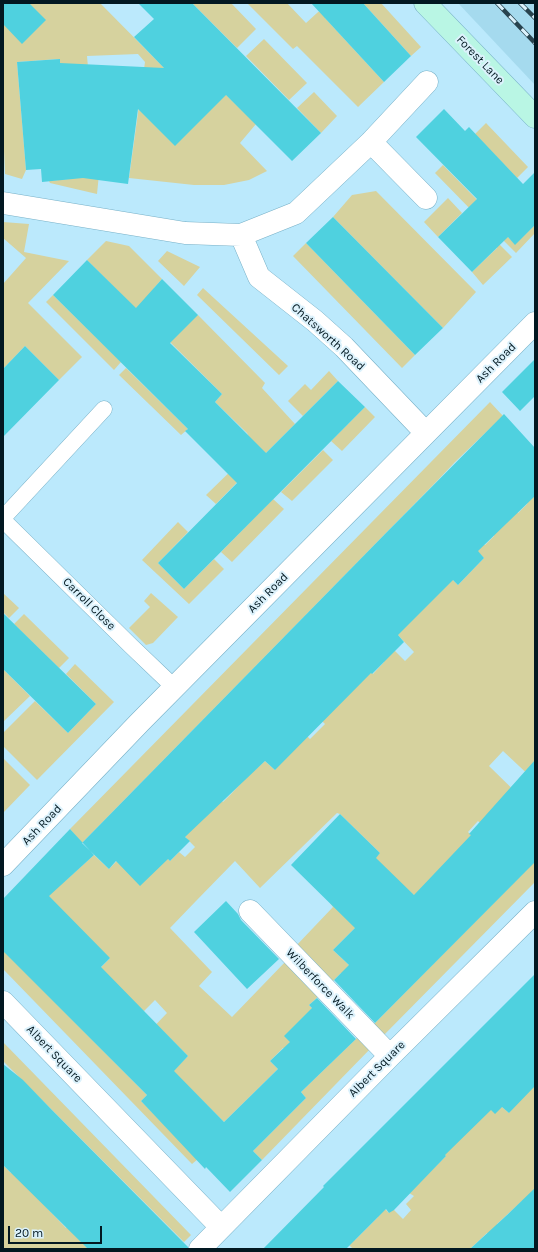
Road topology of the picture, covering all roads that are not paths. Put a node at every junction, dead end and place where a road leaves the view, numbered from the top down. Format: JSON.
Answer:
{"nodes":[{"id":1,"x":425,"y":3,"type":"edge"},
{"id":2,"x":427,"y":82,"type":"dead end"},
{"id":3,"x":535,"y":117,"type":"edge"},
{"id":4,"x":370,"y":142,"type":"junction"},
{"id":5,"x":426,"y":198,"type":"dead end"},
{"id":6,"x":3,"y":203,"type":"edge"},
{"id":7,"x":241,"y":234,"type":"junction"},
{"id":8,"x":535,"y":323,"type":"edge"},
{"id":9,"x":104,"y":409,"type":"dead end"},
{"id":10,"x":426,"y":433,"type":"junction"},
{"id":11,"x":3,"y":519,"type":"edge"},
{"id":12,"x":175,"y":688,"type":"junction"},
{"id":13,"x":3,"y":865,"type":"edge"},
{"id":14,"x":250,"y":911,"type":"dead end"},
{"id":15,"x":535,"y":912,"type":"edge"},
{"id":16,"x":3,"y":1002,"type":"edge"},
{"id":17,"x":390,"y":1056,"type":"junction"},
{"id":18,"x":221,"y":1227,"type":"junction"},
{"id":19,"x":200,"y":1249,"type":"edge"}],
"edges":[{"from":1,"to":3,"type":"street","name":"Forest Lane"},
{"from":2,"to":4,"type":"street"},
{"from":4,"to":5,"type":"street"},
{"from":4,"to":7,"type":"street"},
{"from":6,"to":7,"type":"street"},
{"from":7,"to":10,"type":"street","name":"Chatsworth Road"},
{"from":8,"to":10,"type":"street","name":"Ash Road"},
{"from":9,"to":11,"type":"lane"},
{"from":10,"to":12,"type":"street","name":"Ash Road"},
{"from":11,"to":12,"type":"lane","name":"Carroll Close"},
{"from":12,"to":13,"type":"street","name":"Ash Road"},
{"from":14,"to":17,"type":"street","name":"Wilberforce Walk"},
{"from":15,"to":17,"type":"street","name":"Albert Square"},
{"from":16,"to":18,"type":"street","name":"Albert Square"},
{"from":17,"to":18,"type":"street","name":"Albert Square"},
{"from":18,"to":19,"type":"street","name":"Albert Square"}]}
